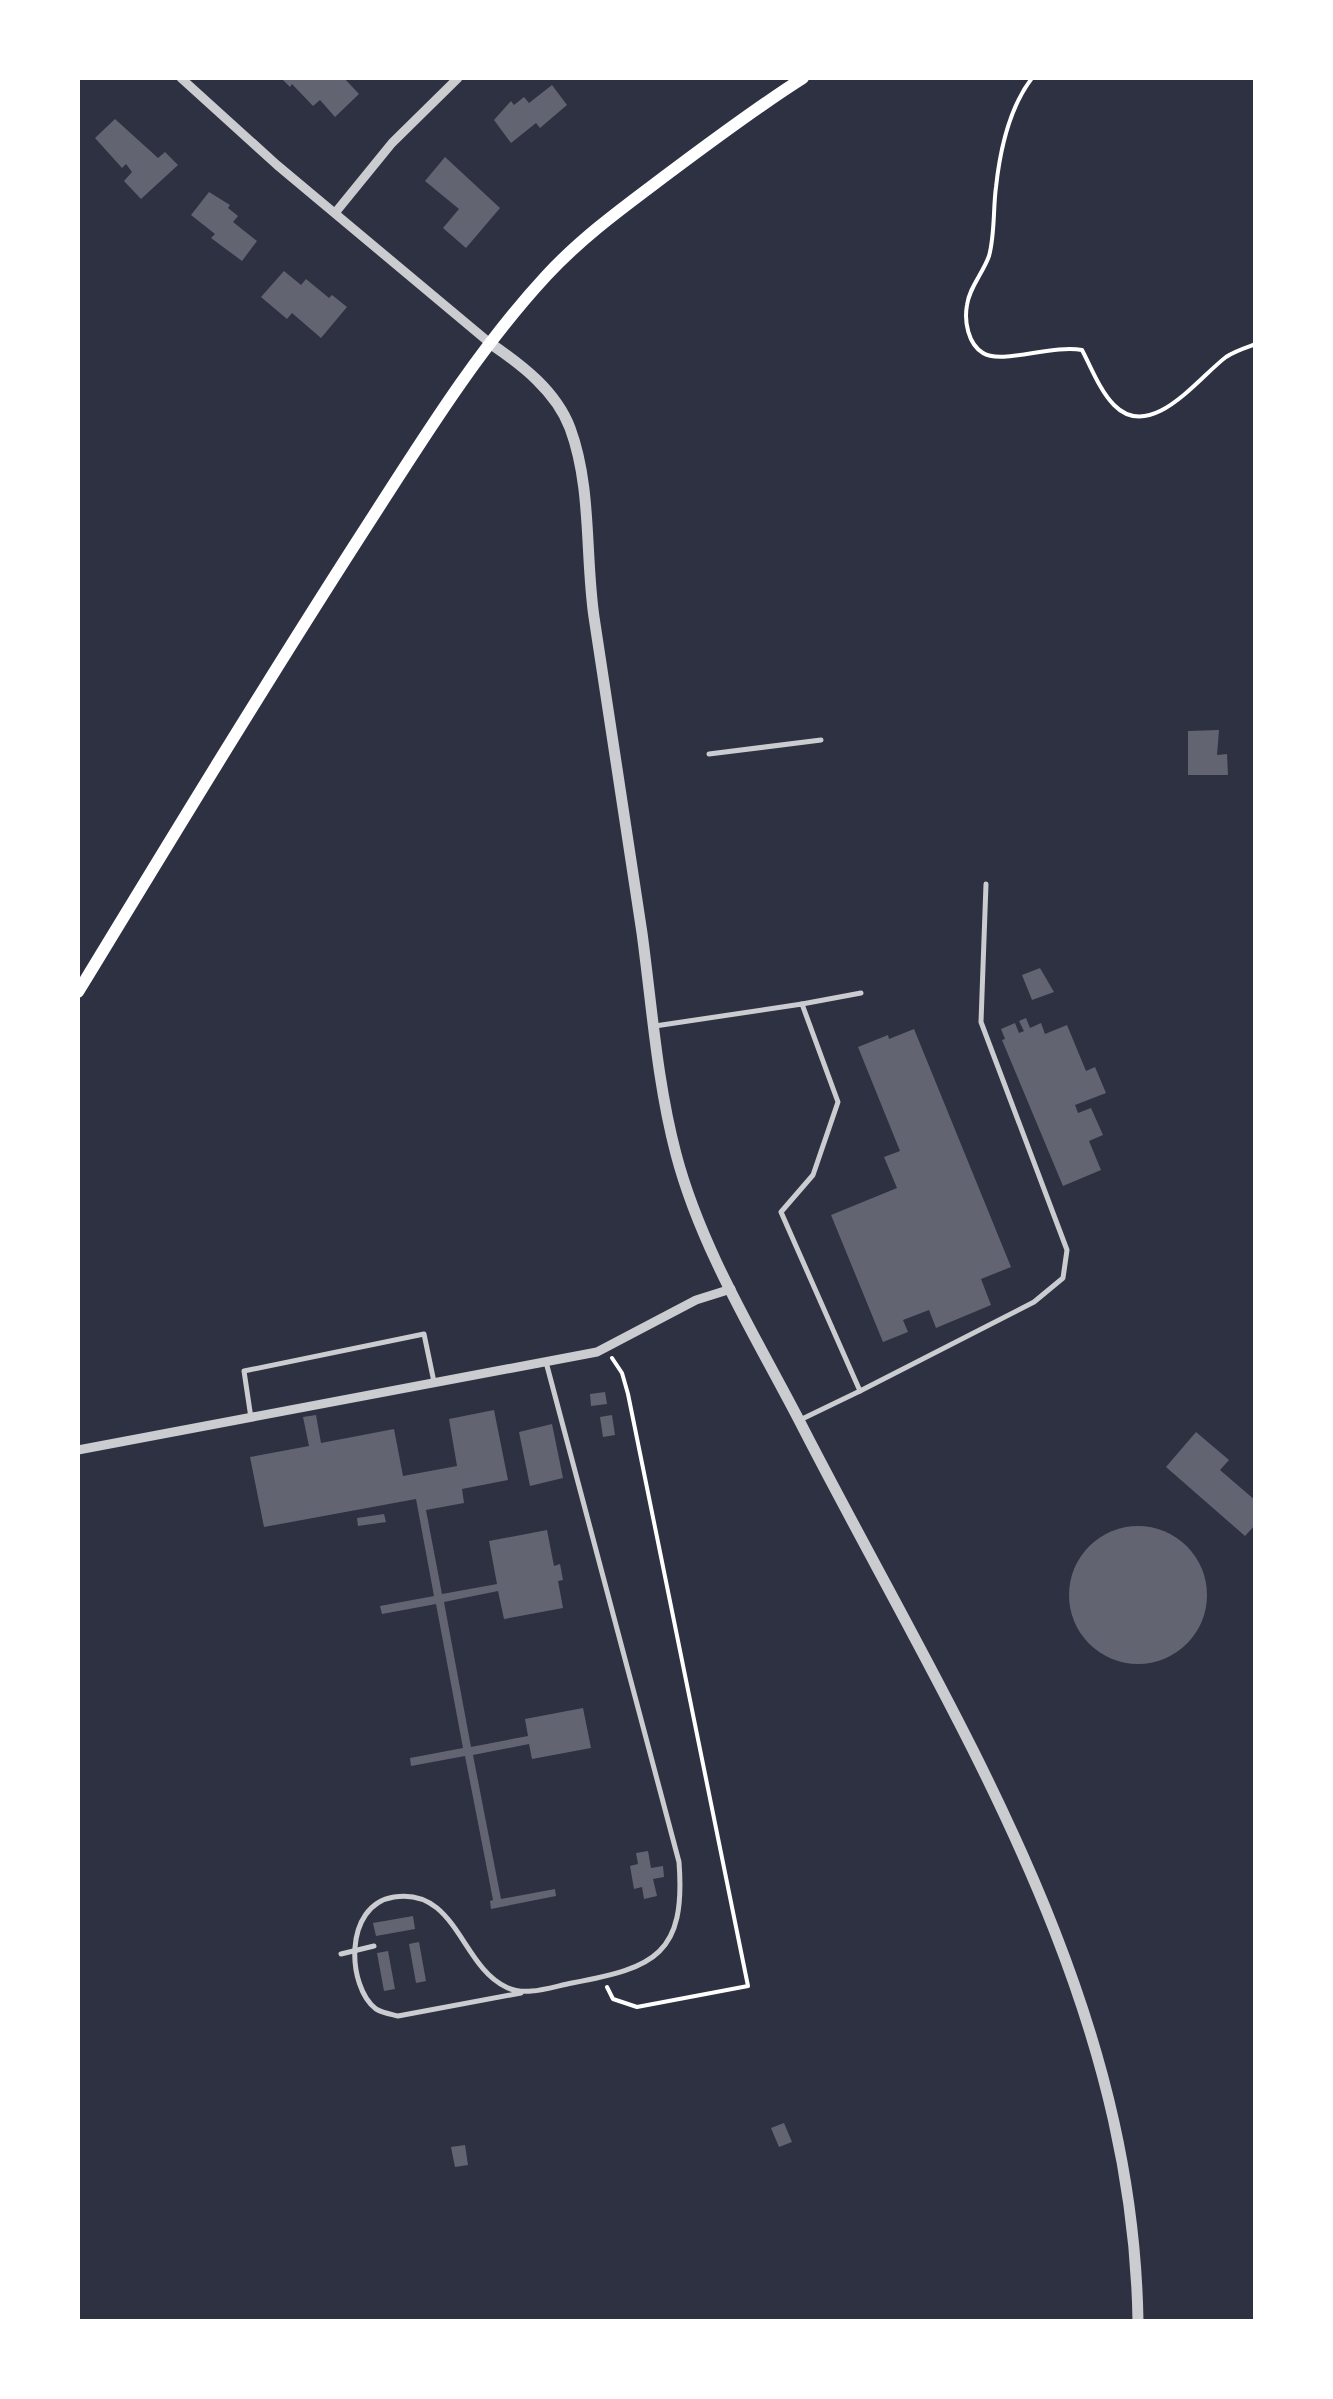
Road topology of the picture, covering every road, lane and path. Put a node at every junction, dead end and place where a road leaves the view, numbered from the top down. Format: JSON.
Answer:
{"nodes":[{"id":1,"x":181,"y":78,"type":"edge"},
{"id":2,"x":458,"y":78,"type":"edge"},
{"id":3,"x":803,"y":78,"type":"edge"},
{"id":4,"x":1032,"y":78,"type":"edge"},
{"id":5,"x":336,"y":212,"type":"junction"},
{"id":6,"x":491,"y":344,"type":"junction"},
{"id":7,"x":1256,"y":344,"type":"edge"},
{"id":8,"x":821,"y":740,"type":"dead end"},
{"id":9,"x":708,"y":754,"type":"dead end"},
{"id":10,"x":986,"y":884,"type":"dead end"},
{"id":11,"x":78,"y":992,"type":"edge"},
{"id":12,"x":860,"y":993,"type":"dead end"},
{"id":13,"x":802,"y":1004,"type":"junction"},
{"id":14,"x":654,"y":1026,"type":"junction"},
{"id":15,"x":732,"y":1289,"type":"junction"},
{"id":16,"x":606,"y":1348,"type":"junction"},
{"id":17,"x":546,"y":1362,"type":"junction"},
{"id":18,"x":434,"y":1382,"type":"junction"},
{"id":19,"x":860,"y":1391,"type":"junction"},
{"id":20,"x":250,"y":1418,"type":"junction"},
{"id":21,"x":799,"y":1420,"type":"junction"},
{"id":22,"x":78,"y":1450,"type":"edge"},
{"id":23,"x":374,"y":1946,"type":"dead end"},
{"id":24,"x":356,"y":1950,"type":"junction"},
{"id":25,"x":341,"y":1954,"type":"dead end"},
{"id":26,"x":606,"y":1977,"type":"junction"},
{"id":27,"x":521,"y":1993,"type":"junction"},
{"id":28,"x":1138,"y":2322,"type":"edge"}],
"edges":[{"from":1,"to":5,"type":"street"},
{"from":2,"to":5,"type":"street"},
{"from":3,"to":6,"type":"main road"},
{"from":4,"to":7,"type":"path"},
{"from":5,"to":6,"type":"street"},
{"from":6,"to":11,"type":"main road"},
{"from":6,"to":14,"type":"street"},
{"from":8,"to":9,"type":"lane"},
{"from":10,"to":19,"type":"lane"},
{"from":12,"to":13,"type":"lane"},
{"from":13,"to":14,"type":"lane"},
{"from":13,"to":19,"type":"lane"},
{"from":14,"to":15,"type":"street"},
{"from":15,"to":16,"type":"street"},
{"from":15,"to":21,"type":"street"},
{"from":16,"to":17,"type":"street"},
{"from":16,"to":26,"type":"path"},
{"from":17,"to":18,"type":"street"},
{"from":17,"to":26,"type":"lane"},
{"from":18,"to":20,"type":"street"},
{"from":18,"to":20,"type":"lane"},
{"from":19,"to":21,"type":"lane"},
{"from":20,"to":22,"type":"street"},
{"from":21,"to":28,"type":"street"},
{"from":23,"to":24,"type":"lane"},
{"from":24,"to":25,"type":"lane"},
{"from":24,"to":27,"type":"lane"},
{"from":24,"to":27,"type":"lane"},
{"from":26,"to":27,"type":"lane"}]}
